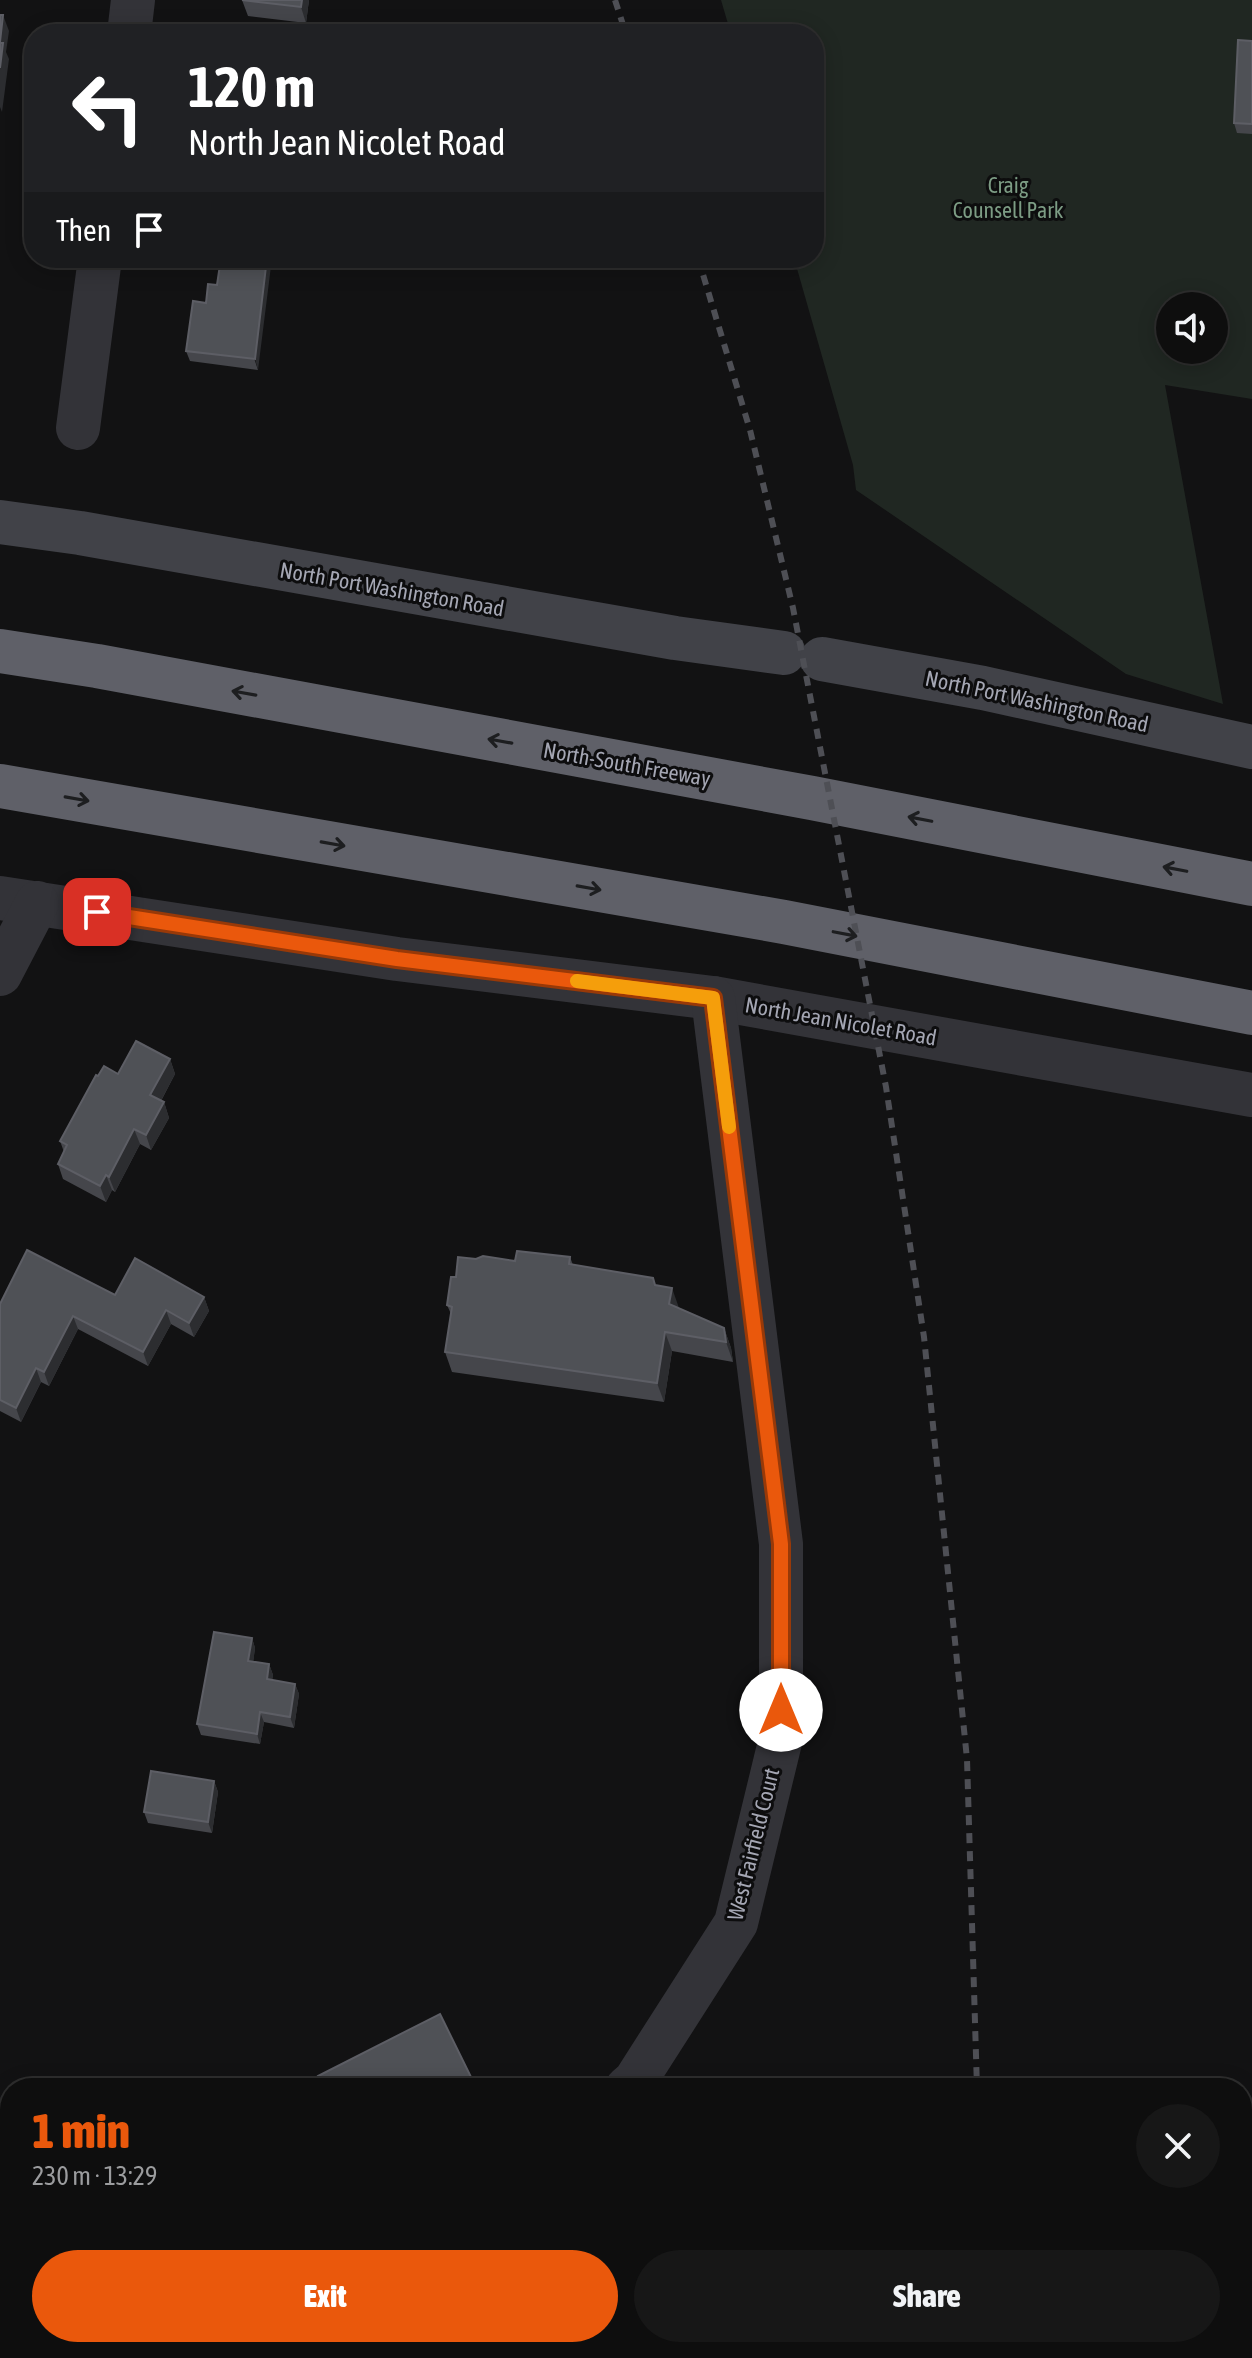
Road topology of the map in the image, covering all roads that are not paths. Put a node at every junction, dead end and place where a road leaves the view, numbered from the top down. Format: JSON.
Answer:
{"nodes":[{"id":1,"x":133,"y":0,"type":"edge"},
{"id":2,"x":130,"y":24,"type":"edge"},
{"id":3,"x":99,"y":268,"type":"edge"},
{"id":4,"x":78,"y":428,"type":"dead end"},
{"id":5,"x":0,"y":522,"type":"edge"},
{"id":6,"x":0,"y":651,"type":"edge"},
{"id":7,"x":1252,"y":747,"type":"edge"},
{"id":8,"x":0,"y":786,"type":"edge"},
{"id":9,"x":1252,"y":884,"type":"edge"},
{"id":10,"x":18,"y":900,"type":"edge"},
{"id":11,"x":0,"y":974,"type":"edge"},
{"id":12,"x":713,"y":998,"type":"junction"},
{"id":13,"x":1252,"y":1013,"type":"edge"},
{"id":14,"x":1252,"y":1095,"type":"edge"},
{"id":15,"x":637,"y":2078,"type":"edge"}],
"edges":[{"from":1,"to":2,"type":"street"},
{"from":3,"to":4,"type":"street"},
{"from":5,"to":7,"type":"main road","name":"North Port Washington Road"},
{"from":9,"to":6,"type":"highway","name":"North-South Freeway","one_way":true},
{"from":8,"to":13,"type":"highway","one_way":true},
{"from":10,"to":11,"type":"street"},
{"from":10,"to":12,"type":"street","name":"North Jean Nicolet Road"},
{"from":12,"to":14,"type":"street","name":"North Jean Nicolet Road"},
{"from":12,"to":15,"type":"street","name":"West Fairfield Court"}]}
